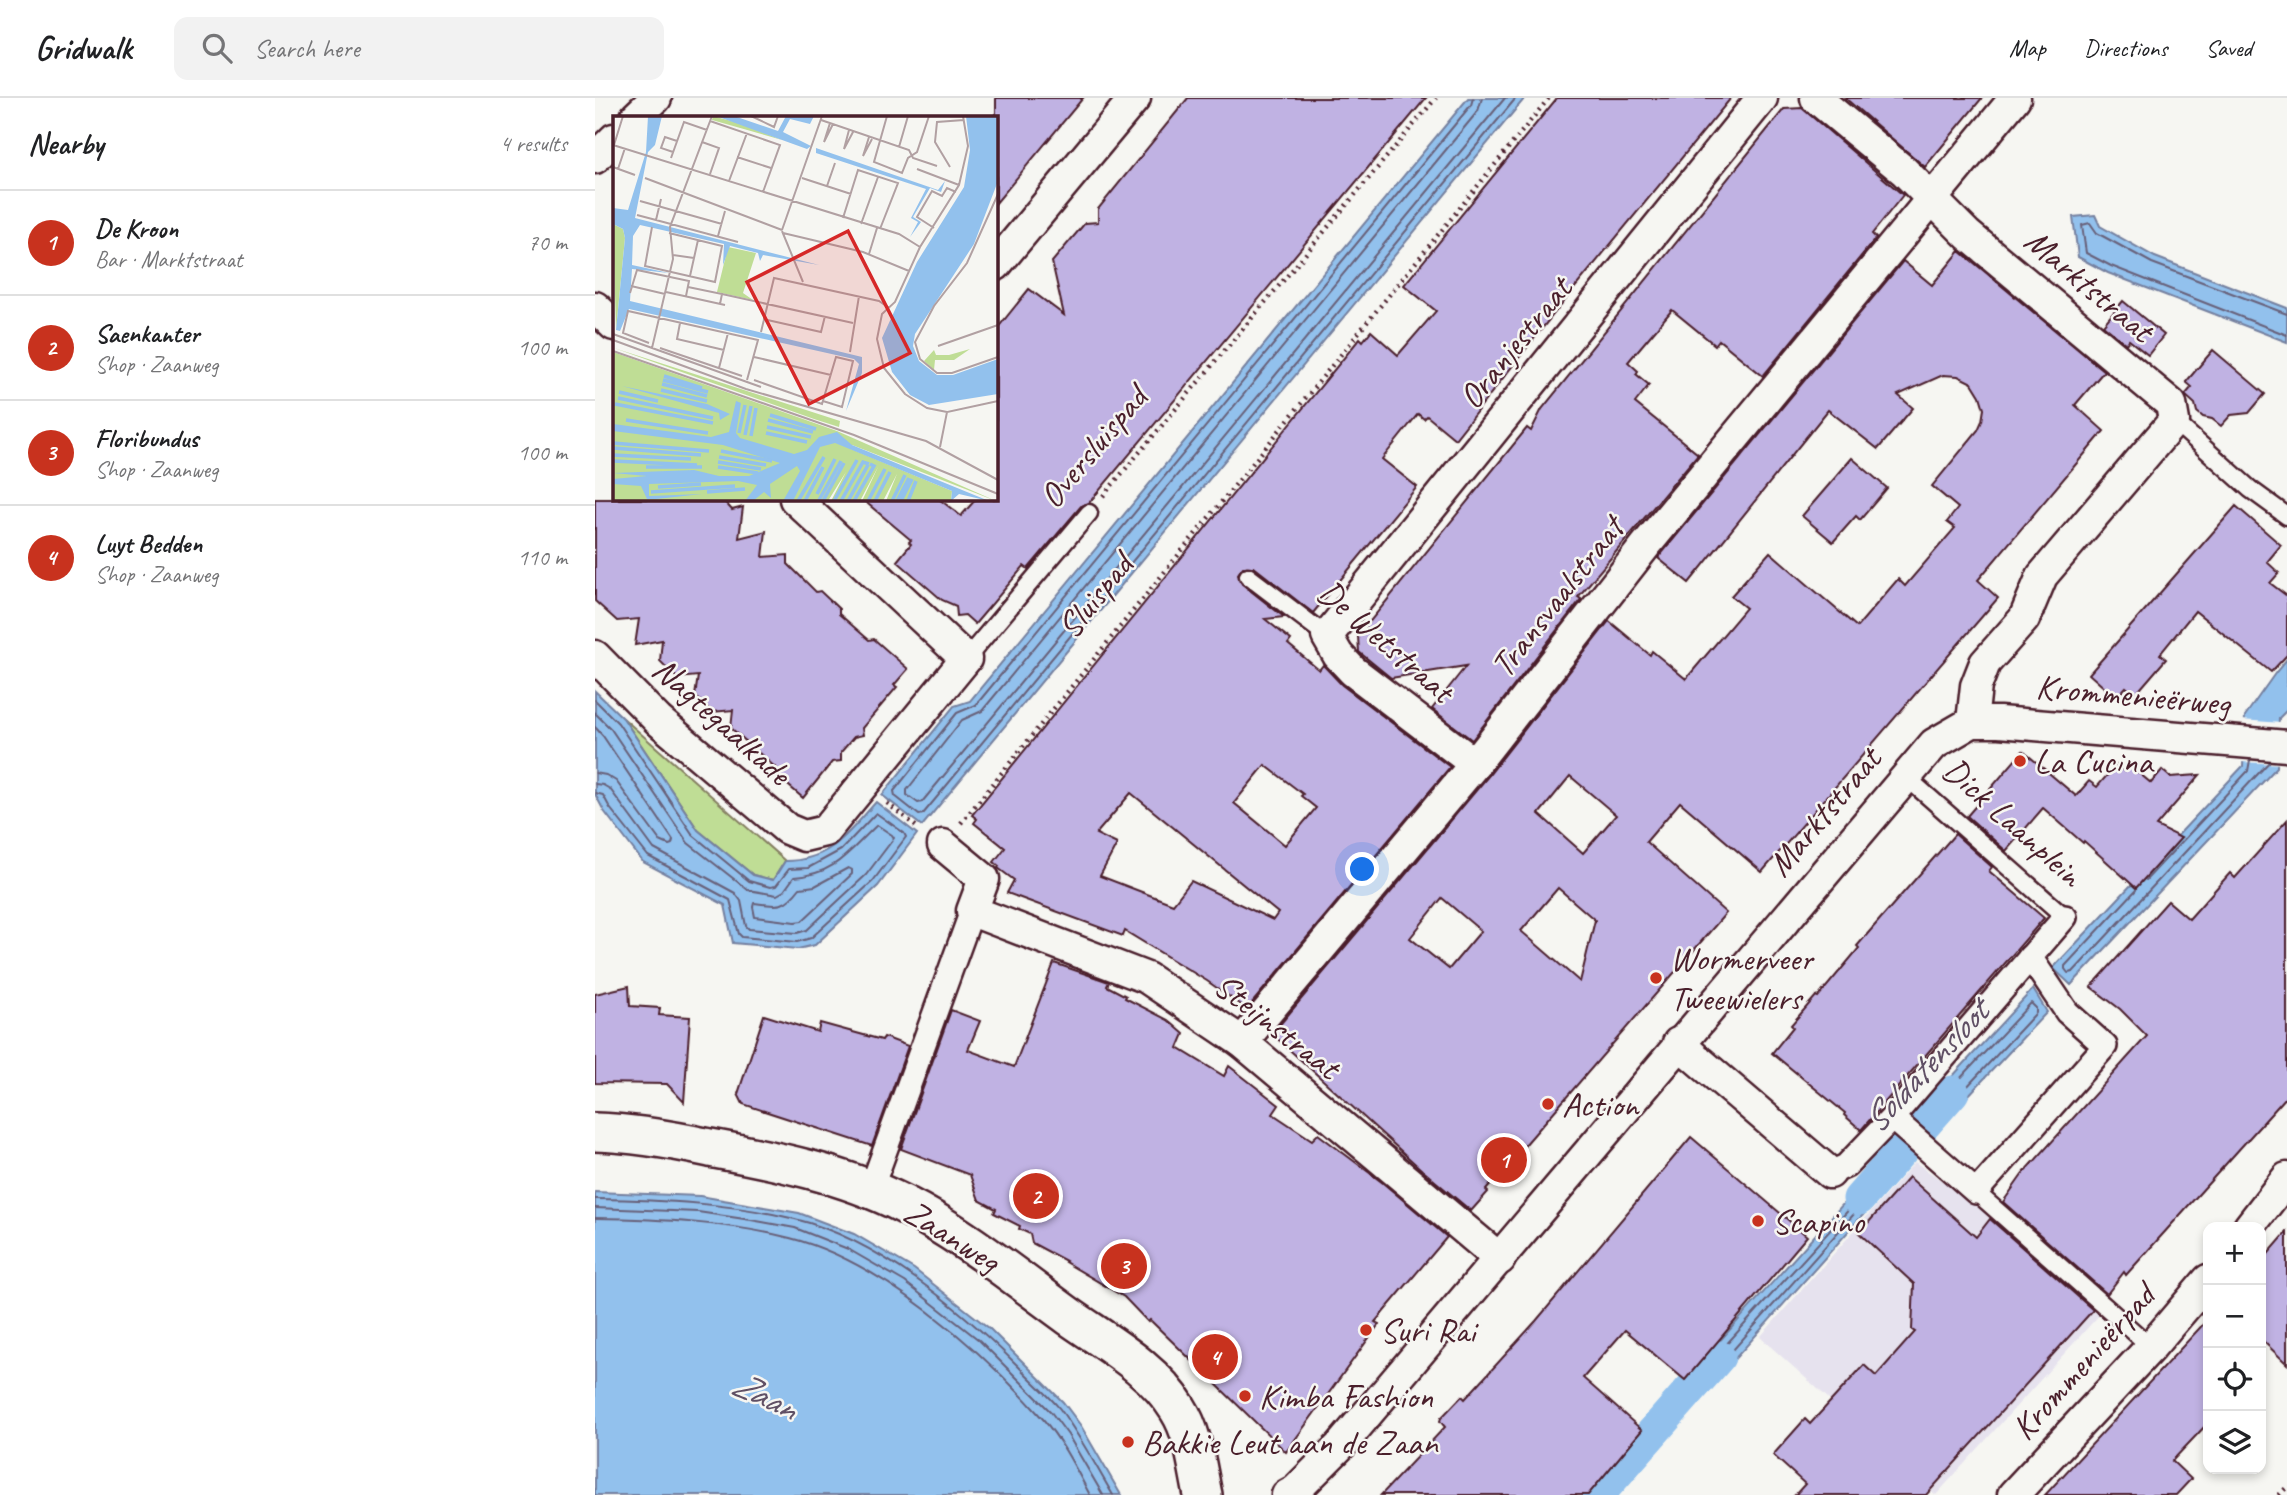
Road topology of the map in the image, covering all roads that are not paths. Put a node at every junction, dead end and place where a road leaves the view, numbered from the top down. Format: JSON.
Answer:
{"nodes":[{"id":1,"x":656,"y":98,"type":"edge"},
{"id":2,"x":1135,"y":98,"type":"edge"},
{"id":3,"x":1762,"y":98,"type":"edge"},
{"id":4,"x":1816,"y":98,"type":"edge"},
{"id":5,"x":2015,"y":98,"type":"edge"},
{"id":6,"x":637,"y":116,"type":"edge"},
{"id":7,"x":613,"y":140,"type":"edge"},
{"id":8,"x":595,"y":158,"type":"edge"},
{"id":9,"x":1932,"y":199,"type":"junction"},
{"id":10,"x":997,"y":264,"type":"edge"},
{"id":11,"x":595,"y":307,"type":"edge"},
{"id":12,"x":613,"y":324,"type":"edge"},
{"id":13,"x":2174,"y":421,"type":"junction"},
{"id":14,"x":798,"y":500,"type":"edge"},
{"id":15,"x":1089,"y":513,"type":"road end"},
{"id":16,"x":2287,"y":516,"type":"edge"},
{"id":17,"x":1248,"y":576,"type":"dead end"},
{"id":18,"x":1327,"y":636,"type":"junction"},
{"id":19,"x":595,"y":656,"type":"edge"},
{"id":20,"x":966,"y":659,"type":"junction"},
{"id":21,"x":1972,"y":722,"type":"junction"},
{"id":22,"x":2287,"y":746,"type":"edge"},
{"id":23,"x":1475,"y":764,"type":"junction"},
{"id":24,"x":1905,"y":776,"type":"junction"},
{"id":25,"x":804,"y":836,"type":"joint"},
{"id":26,"x":934,"y":839,"type":"road end"},
{"id":27,"x":972,"y":911,"type":"junction"},
{"id":28,"x":2065,"y":917,"type":"joint"},
{"id":29,"x":2030,"y":957,"type":"junction"},
{"id":30,"x":1242,"y":1042,"type":"junction"},
{"id":31,"x":1678,"y":1044,"type":"junction"},
{"id":32,"x":1899,"y":1125,"type":"junction"},
{"id":33,"x":595,"y":1132,"type":"edge"},
{"id":34,"x":1830,"y":1174,"type":"joint"},
{"id":35,"x":2287,"y":1178,"type":"edge"},
{"id":36,"x":871,"y":1189,"type":"junction"},
{"id":37,"x":1976,"y":1192,"type":"junction"},
{"id":38,"x":2253,"y":1222,"type":"edge"},
{"id":39,"x":1500,"y":1259,"type":"junction"},
{"id":40,"x":2204,"y":1285,"type":"edge"},
{"id":41,"x":2151,"y":1347,"type":"junction"},
{"id":42,"x":1203,"y":1495,"type":"edge"},
{"id":43,"x":1287,"y":1495,"type":"edge"},
{"id":44,"x":2013,"y":1495,"type":"edge"}],
"edges":[{"from":1,"to":6,"type":"street"},
{"from":2,"to":10,"type":"street"},
{"from":3,"to":18,"type":"street","name":"Oranjestraat"},
{"from":4,"to":9,"type":"street","name":"Marktstraat"},
{"from":5,"to":9,"type":"street","name":"Transvaalstraat"},
{"from":7,"to":8,"type":"street"},
{"from":9,"to":13,"type":"street","name":"Marktstraat"},
{"from":9,"to":23,"type":"street","name":"Transvaalstraat"},
{"from":11,"to":12,"type":"street"},
{"from":13,"to":16,"type":"lane"},
{"from":13,"to":21,"type":"street"},
{"from":14,"to":20,"type":"street"},
{"from":15,"to":20,"type":"lane","name":"Oversluispad"},
{"from":17,"to":18,"type":"lane","name":"De Wetstraat"},
{"from":18,"to":23,"type":"street","name":"De Wetstraat"},
{"from":19,"to":25,"type":"street","name":"Nagtegaalkade"},
{"from":20,"to":25,"type":"street","name":"Oversluispad"},
{"from":21,"to":22,"type":"street","name":"Krommenieërweg"},
{"from":21,"to":24,"type":"street","name":"Marktstraat"},
{"from":23,"to":30,"type":"street","name":"Transvaalstraat"},
{"from":24,"to":28,"type":"lane","name":"Dick Laanplein"},
{"from":24,"to":31,"type":"street","name":"Marktstraat"},
{"from":26,"to":27,"type":"street"},
{"from":27,"to":30,"type":"street","name":"Steijnstraat"},
{"from":27,"to":36,"type":"street"},
{"from":28,"to":29,"type":"street","name":"Dick Laanplein"},
{"from":29,"to":32,"type":"street","name":"Dick Laanplein"},
{"from":29,"to":37,"type":"street"},
{"from":30,"to":39,"type":"street","name":"Steijnstraat"},
{"from":31,"to":34,"type":"street","name":"Dick Laanplein"},
{"from":31,"to":39,"type":"street","name":"Marktstraat"},
{"from":32,"to":34,"type":"street","name":"Dick Laanplein"},
{"from":32,"to":37,"type":"street"},
{"from":33,"to":36,"type":"street","name":"Zaanweg"},
{"from":35,"to":38,"type":"street"},
{"from":36,"to":42,"type":"street","name":"Zaanweg"},
{"from":37,"to":41,"type":"lane"},
{"from":39,"to":43,"type":"street","name":"Marktstraat"},
{"from":40,"to":41,"type":"street","name":"Krommenieërpad"},
{"from":41,"to":44,"type":"street","name":"Krommenieërpad"}]}
